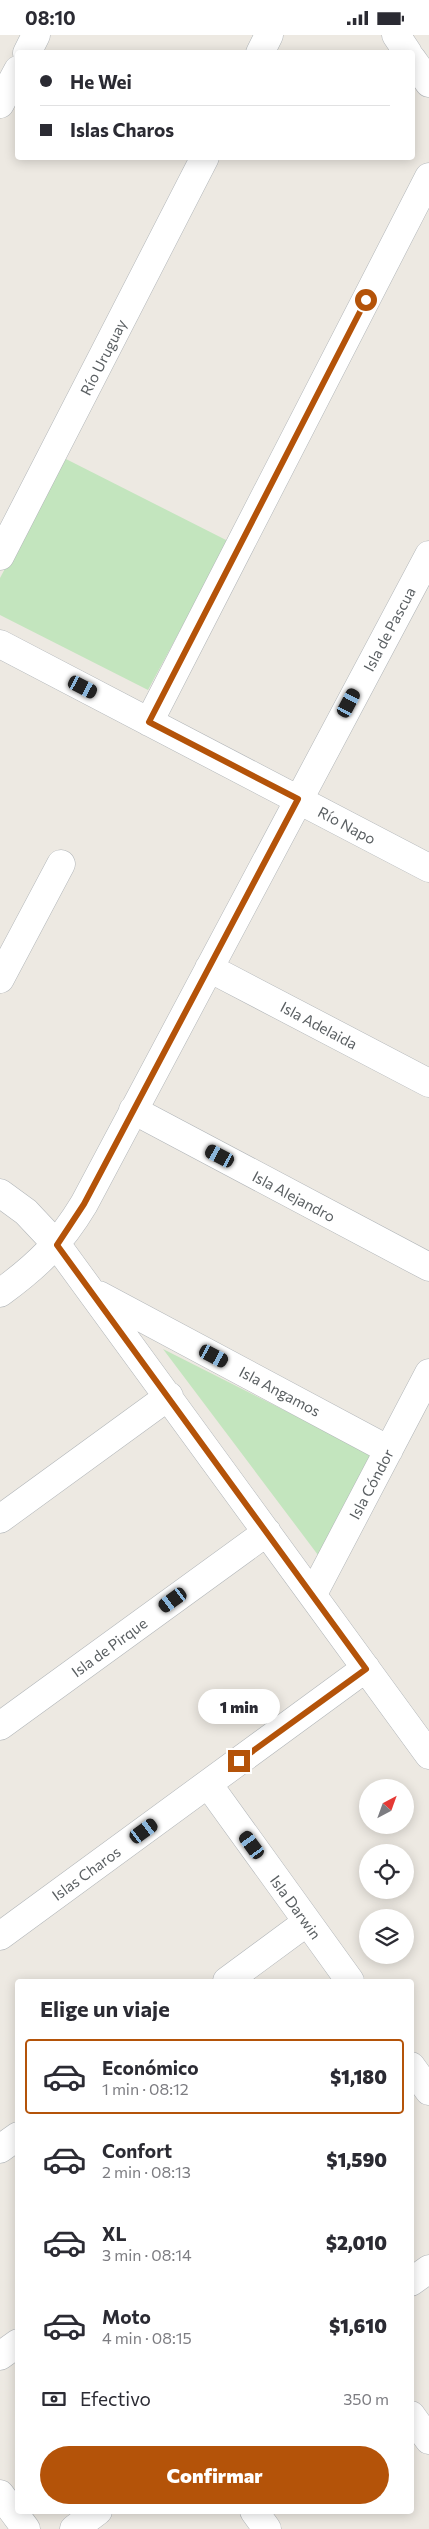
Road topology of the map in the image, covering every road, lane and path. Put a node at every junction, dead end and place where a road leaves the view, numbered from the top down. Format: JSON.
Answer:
{"nodes":[{"id":1,"x":36,"y":35,"type":"edge"},
{"id":2,"x":269,"y":35,"type":"edge"},
{"id":3,"x":396,"y":35,"type":"edge"},
{"id":4,"x":28,"y":50,"type":"edge"},
{"id":5,"x":262,"y":50,"type":"edge"},
{"id":6,"x":406,"y":50,"type":"edge"},
{"id":7,"x":415,"y":63,"type":"edge"},
{"id":8,"x":15,"y":76,"type":"edge"},
{"id":9,"x":429,"y":83,"type":"edge"},
{"id":10,"x":0,"y":104,"type":"edge"},
{"id":11,"x":203,"y":160,"type":"edge"},
{"id":12,"x":429,"y":177,"type":"edge"},
{"id":13,"x":429,"y":555,"type":"edge"},
{"id":14,"x":0,"y":556,"type":"edge"},
{"id":15,"x":0,"y":644,"type":"edge"},
{"id":16,"x":149,"y":722,"type":"junction"},
{"id":17,"x":298,"y":799,"type":"junction"},
{"id":18,"x":61,"y":864,"type":"dead end"},
{"id":19,"x":429,"y":868,"type":"edge"},
{"id":20,"x":209,"y":968,"type":"junction"},
{"id":21,"x":0,"y":979,"type":"edge"},
{"id":22,"x":429,"y":1083,"type":"edge"},
{"id":23,"x":133,"y":1110,"type":"junction"},
{"id":24,"x":0,"y":1193,"type":"edge"},
{"id":25,"x":57,"y":1245,"type":"junction"},
{"id":26,"x":429,"y":1267,"type":"edge"},
{"id":27,"x":91,"y":1291,"type":"junction"},
{"id":28,"x":0,"y":1293,"type":"edge"},
{"id":29,"x":429,"y":1373,"type":"edge"},
{"id":30,"x":169,"y":1396,"type":"junction"},
{"id":31,"x":389,"y":1450,"type":"junction"},
{"id":32,"x":0,"y":1519,"type":"edge"},
{"id":33,"x":267,"y":1532,"type":"junction"},
{"id":34,"x":313,"y":1595,"type":"junction"},
{"id":35,"x":366,"y":1669,"type":"junction"},
{"id":36,"x":0,"y":1726,"type":"edge"},
{"id":37,"x":427,"y":1747,"type":"edge"},
{"id":38,"x":208,"y":1784,"type":"junction"},
{"id":39,"x":307,"y":1922,"type":"junction"},
{"id":40,"x":0,"y":1936,"type":"edge"},
{"id":41,"x":230,"y":1979,"type":"edge"},
{"id":42,"x":349,"y":1979,"type":"edge"},
{"id":43,"x":414,"y":2070,"type":"edge"},
{"id":44,"x":429,"y":2091,"type":"edge"},
{"id":45,"x":15,"y":2138,"type":"edge"},
{"id":46,"x":0,"y":2149,"type":"edge"},
{"id":47,"x":429,"y":2269,"type":"edge"},
{"id":48,"x":414,"y":2280,"type":"edge"},
{"id":49,"x":15,"y":2345,"type":"edge"},
{"id":50,"x":0,"y":2356,"type":"edge"},
{"id":51,"x":414,"y":2419,"type":"edge"},
{"id":52,"x":429,"y":2440,"type":"edge"},
{"id":53,"x":0,"y":2494,"type":"edge"},
{"id":54,"x":94,"y":2514,"type":"edge"},
{"id":55,"x":256,"y":2514,"type":"edge"},
{"id":56,"x":26,"y":2529,"type":"edge"},
{"id":57,"x":74,"y":2529,"type":"edge"},
{"id":58,"x":267,"y":2529,"type":"edge"}],
"edges":[{"from":1,"to":4,"type":"street"},
{"from":2,"to":5,"type":"street"},
{"from":3,"to":6,"type":"street"},
{"from":7,"to":9,"type":"street"},
{"from":8,"to":10,"type":"street"},
{"from":11,"to":14,"type":"street","name":"Río Uruguay"},
{"from":12,"to":16,"type":"street"},
{"from":13,"to":17,"type":"street","name":"Isla de Pascua"},
{"from":15,"to":16,"type":"street","name":"Río Napo"},
{"from":16,"to":17,"type":"street","name":"Río Napo"},
{"from":17,"to":19,"type":"street","name":"Río Napo"},
{"from":17,"to":20,"type":"street","name":"Isla de Pascua"},
{"from":18,"to":21,"type":"street"},
{"from":20,"to":22,"type":"street","name":"Isla Adelaida"},
{"from":20,"to":23,"type":"street","name":"Isla de Pascua"},
{"from":23,"to":25,"type":"street","name":"Isla de Pascua"},
{"from":23,"to":26,"type":"street","name":"Isla Alejandro"},
{"from":24,"to":25,"type":"street"},
{"from":25,"to":27,"type":"street"},
{"from":25,"to":28,"type":"street","name":"Isla de Pascua"},
{"from":27,"to":30,"type":"street"},
{"from":27,"to":31,"type":"street","name":"Isla Angamos"},
{"from":29,"to":31,"type":"street","name":"Isla Cóndor"},
{"from":30,"to":32,"type":"street"},
{"from":30,"to":33,"type":"street"},
{"from":31,"to":34,"type":"street","name":"Isla Cóndor"},
{"from":33,"to":34,"type":"street"},
{"from":33,"to":36,"type":"street","name":"Isla de Pirque"},
{"from":34,"to":35,"type":"street"},
{"from":35,"to":37,"type":"street"},
{"from":35,"to":38,"type":"street","name":"Islas Charos"},
{"from":38,"to":39,"type":"street","name":"Isla Darwin"},
{"from":38,"to":40,"type":"street","name":"Islas Charos"},
{"from":39,"to":41,"type":"street"},
{"from":39,"to":42,"type":"street","name":"Isla Darwin"},
{"from":43,"to":44,"type":"street"},
{"from":45,"to":46,"type":"street"},
{"from":47,"to":48,"type":"street"},
{"from":49,"to":50,"type":"street"},
{"from":51,"to":52,"type":"street"},
{"from":53,"to":56,"type":"street"},
{"from":54,"to":57,"type":"street"},
{"from":55,"to":58,"type":"street"}]}
